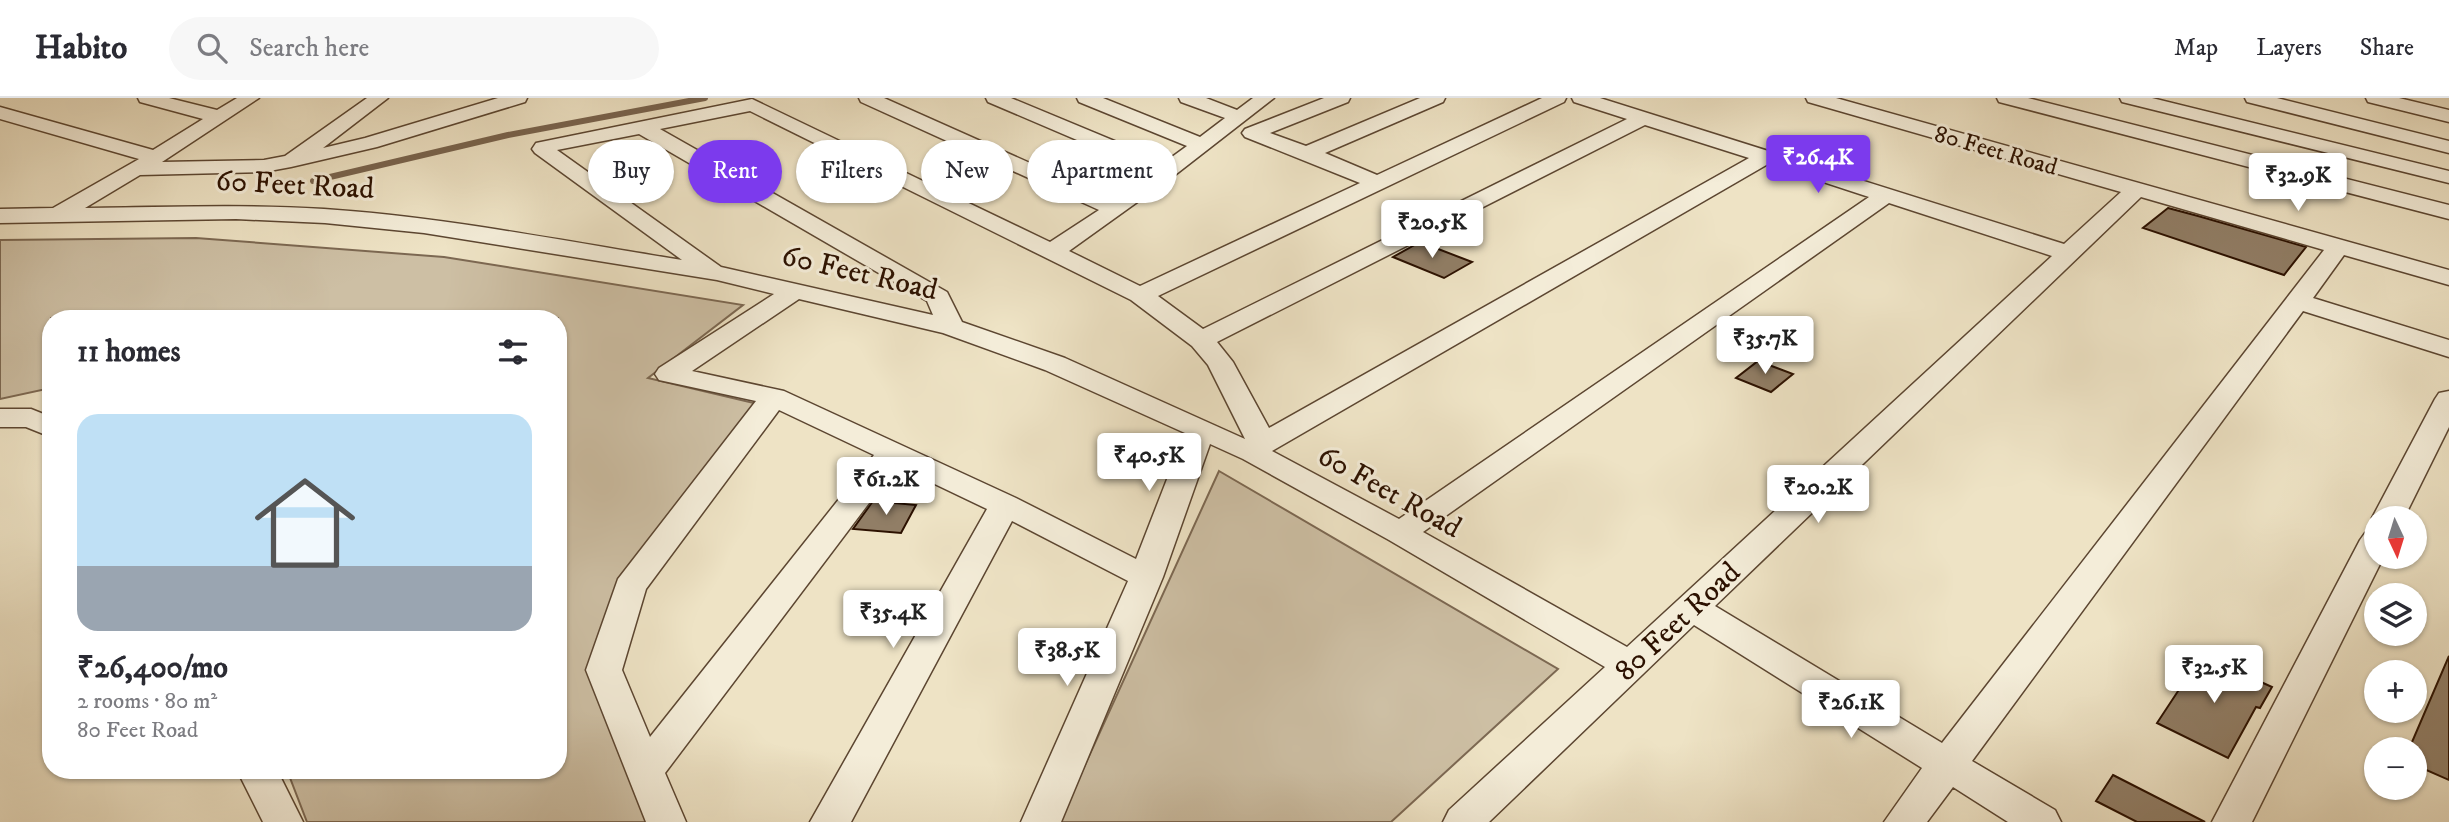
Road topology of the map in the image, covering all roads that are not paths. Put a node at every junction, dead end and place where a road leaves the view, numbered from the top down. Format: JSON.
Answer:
{"nodes":[{"id":1,"x":147,"y":98,"type":"edge"},
{"id":2,"x":250,"y":98,"type":"edge"},
{"id":3,"x":379,"y":98,"type":"edge"},
{"id":4,"x":518,"y":98,"type":"edge"},
{"id":5,"x":786,"y":98,"type":"edge"},
{"id":6,"x":868,"y":98,"type":"edge"},
{"id":7,"x":995,"y":98,"type":"edge"},
{"id":8,"x":1086,"y":98,"type":"edge"},
{"id":9,"x":1188,"y":98,"type":"edge"},
{"id":10,"x":1265,"y":98,"type":"edge"},
{"id":11,"x":1340,"y":98,"type":"edge"},
{"id":12,"x":1436,"y":98,"type":"edge"},
{"id":13,"x":1557,"y":98,"type":"edge"},
{"id":14,"x":1581,"y":98,"type":"edge"},
{"id":15,"x":1815,"y":98,"type":"edge"},
{"id":16,"x":1890,"y":98,"type":"edge"},
{"id":17,"x":2006,"y":98,"type":"edge"},
{"id":18,"x":2080,"y":98,"type":"edge"},
{"id":19,"x":2129,"y":98,"type":"edge"},
{"id":20,"x":2254,"y":98,"type":"edge"},
{"id":21,"x":2375,"y":98,"type":"edge"},
{"id":22,"x":752,"y":105,"type":"junction"},
{"id":23,"x":2062,"y":112,"type":"junction"},
{"id":24,"x":0,"y":113,"type":"edge"},
{"id":25,"x":1867,"y":113,"type":"junction"},
{"id":26,"x":2449,"y":116,"type":"edge"},
{"id":27,"x":220,"y":117,"type":"junction"},
{"id":28,"x":1239,"y":117,"type":"junction"},
{"id":29,"x":1644,"y":118,"type":"junction"},
{"id":30,"x":640,"y":126,"type":"junction"},
{"id":31,"x":1095,"y":140,"type":"edge"},
{"id":32,"x":1203,"y":145,"type":"junction"},
{"id":33,"x":2449,"y":147,"type":"edge"},
{"id":34,"x":1307,"y":153,"type":"junction"},
{"id":35,"x":156,"y":157,"type":"junction"},
{"id":36,"x":1766,"y":157,"type":"junction"},
{"id":37,"x":291,"y":161,"type":"junction"},
{"id":38,"x":1177,"y":164,"type":"edge"},
{"id":39,"x":135,"y":170,"type":"junction"},
{"id":40,"x":2449,"y":178,"type":"edge"},
{"id":41,"x":1378,"y":183,"type":"junction"},
{"id":42,"x":2136,"y":190,"type":"junction"},
{"id":43,"x":1887,"y":195,"type":"junction"},
{"id":44,"x":1123,"y":203,"type":"edge"},
{"id":45,"x":1115,"y":209,"type":"junction"},
{"id":46,"x":2449,"y":212,"type":"edge"},
{"id":47,"x":58,"y":214,"type":"junction"},
{"id":48,"x":0,"y":216,"type":"edge"},
{"id":49,"x":2337,"y":247,"type":"junction"},
{"id":50,"x":1053,"y":251,"type":"junction"},
{"id":51,"x":2067,"y":253,"type":"junction"},
{"id":52,"x":717,"y":274,"type":"junction"},
{"id":53,"x":2449,"y":278,"type":"edge"},
{"id":54,"x":795,"y":291,"type":"junction"},
{"id":55,"x":1140,"y":295,"type":"junction"},
{"id":56,"x":2297,"y":301,"type":"junction"},
{"id":57,"x":951,"y":327,"type":"junction"},
{"id":58,"x":1201,"y":340,"type":"junction"},
{"id":59,"x":2449,"y":349,"type":"edge"},
{"id":60,"x":774,"y":397,"type":"junction"},
{"id":61,"x":2449,"y":399,"type":"edge"},
{"id":62,"x":0,"y":418,"type":"edge"},
{"id":63,"x":42,"y":424,"type":"edge"},
{"id":64,"x":1202,"y":428,"type":"junction"},
{"id":65,"x":1257,"y":449,"type":"junction"},
{"id":66,"x":892,"y":452,"type":"junction"},
{"id":67,"x":1005,"y":505,"type":"junction"},
{"id":68,"x":2394,"y":506,"type":"edge"},
{"id":69,"x":1400,"y":533,"type":"junction"},
{"id":70,"x":2364,"y":564,"type":"edge"},
{"id":71,"x":1146,"y":577,"type":"junction"},
{"id":72,"x":1692,"y":608,"type":"junction"},
{"id":73,"x":1629,"y":664,"type":"junction"},
{"id":74,"x":1948,"y":765,"type":"junction"},
{"id":75,"x":645,"y":771,"type":"junction"},
{"id":76,"x":262,"y":779,"type":"edge"},
{"id":77,"x":283,"y":822,"type":"edge"},
{"id":78,"x":666,"y":822,"type":"edge"},
{"id":79,"x":830,"y":822,"type":"edge"},
{"id":80,"x":1041,"y":822,"type":"edge"},
{"id":81,"x":1463,"y":822,"type":"edge"},
{"id":82,"x":1904,"y":822,"type":"edge"},
{"id":83,"x":2041,"y":822,"type":"edge"},
{"id":84,"x":2232,"y":822,"type":"edge"}],
"edges":[{"from":1,"to":27,"type":"street"},
{"from":2,"to":27,"type":"street"},
{"from":3,"to":37,"type":"street"},
{"from":4,"to":37,"type":"street"},
{"from":5,"to":22,"type":"street"},
{"from":6,"to":45,"type":"street"},
{"from":7,"to":31,"type":"street"},
{"from":8,"to":32,"type":"street"},
{"from":9,"to":28,"type":"street"},
{"from":10,"to":28,"type":"street"},
{"from":11,"to":34,"type":"street"},
{"from":12,"to":34,"type":"street"},
{"from":13,"to":41,"type":"street"},
{"from":14,"to":29,"type":"street"},
{"from":15,"to":25,"type":"street","name":"80 Feet Road"},
{"from":16,"to":25,"type":"street"},
{"from":17,"to":23,"type":"street"},
{"from":18,"to":23,"type":"street"},
{"from":19,"to":40,"type":"street"},
{"from":20,"to":33,"type":"street"},
{"from":21,"to":26,"type":"street"},
{"from":22,"to":30,"type":"street"},
{"from":22,"to":50,"type":"street"},
{"from":23,"to":46,"type":"street"},
{"from":24,"to":35,"type":"street"},
{"from":25,"to":42,"type":"street","name":"80 Feet Road"},
{"from":27,"to":35,"type":"street"},
{"from":28,"to":32,"type":"street"},
{"from":29,"to":36,"type":"street"},
{"from":29,"to":58,"type":"street"},
{"from":30,"to":52,"type":"street"},
{"from":30,"to":57,"type":"street"},
{"from":32,"to":38,"type":"street"},
{"from":34,"to":41,"type":"street"},
{"from":35,"to":39,"type":"street"},
{"from":36,"to":43,"type":"street"},
{"from":36,"to":65,"type":"street"},
{"from":37,"to":39,"type":"street"},
{"from":39,"to":47,"type":"street"},
{"from":41,"to":55,"type":"street"},
{"from":42,"to":49,"type":"street","name":"80 Feet Road"},
{"from":42,"to":51,"type":"street","name":"80 Feet Road"},
{"from":43,"to":51,"type":"street"},
{"from":43,"to":69,"type":"street"},
{"from":44,"to":45,"type":"street"},
{"from":45,"to":50,"type":"street"},
{"from":47,"to":48,"type":"street","name":"60 Feet Road"},
{"from":47,"to":52,"type":"street","name":"60 Feet Road"},
{"from":49,"to":53,"type":"street","name":"80 Feet Road"},
{"from":49,"to":56,"type":"street"},
{"from":50,"to":55,"type":"street"},
{"from":51,"to":72,"type":"street","name":"80 Feet Road"},
{"from":52,"to":54,"type":"street","name":"60 Feet Road"},
{"from":54,"to":57,"type":"street","name":"60 Feet Road"},
{"from":54,"to":60,"type":"street"},
{"from":55,"to":58,"type":"street"},
{"from":56,"to":59,"type":"street"},
{"from":56,"to":74,"type":"street"},
{"from":57,"to":64,"type":"street","name":"60 Feet Road"},
{"from":58,"to":65,"type":"street"},
{"from":60,"to":66,"type":"street"},
{"from":60,"to":75,"type":"street"},
{"from":61,"to":68,"type":"street"},
{"from":62,"to":63,"type":"street"},
{"from":64,"to":65,"type":"street","name":"60 Feet Road"},
{"from":64,"to":71,"type":"street"},
{"from":65,"to":69,"type":"street","name":"60 Feet Road"},
{"from":66,"to":67,"type":"street"},
{"from":66,"to":75,"type":"street"},
{"from":67,"to":71,"type":"street"},
{"from":67,"to":79,"type":"street"},
{"from":69,"to":73,"type":"street","name":"60 Feet Road"},
{"from":70,"to":84,"type":"street"},
{"from":71,"to":80,"type":"street"},
{"from":72,"to":73,"type":"street","name":"80 Feet Road"},
{"from":72,"to":74,"type":"street"},
{"from":73,"to":81,"type":"street","name":"80 Feet Road"},
{"from":74,"to":82,"type":"street"},
{"from":74,"to":83,"type":"street"},
{"from":75,"to":78,"type":"street"},
{"from":76,"to":77,"type":"street"}]}
